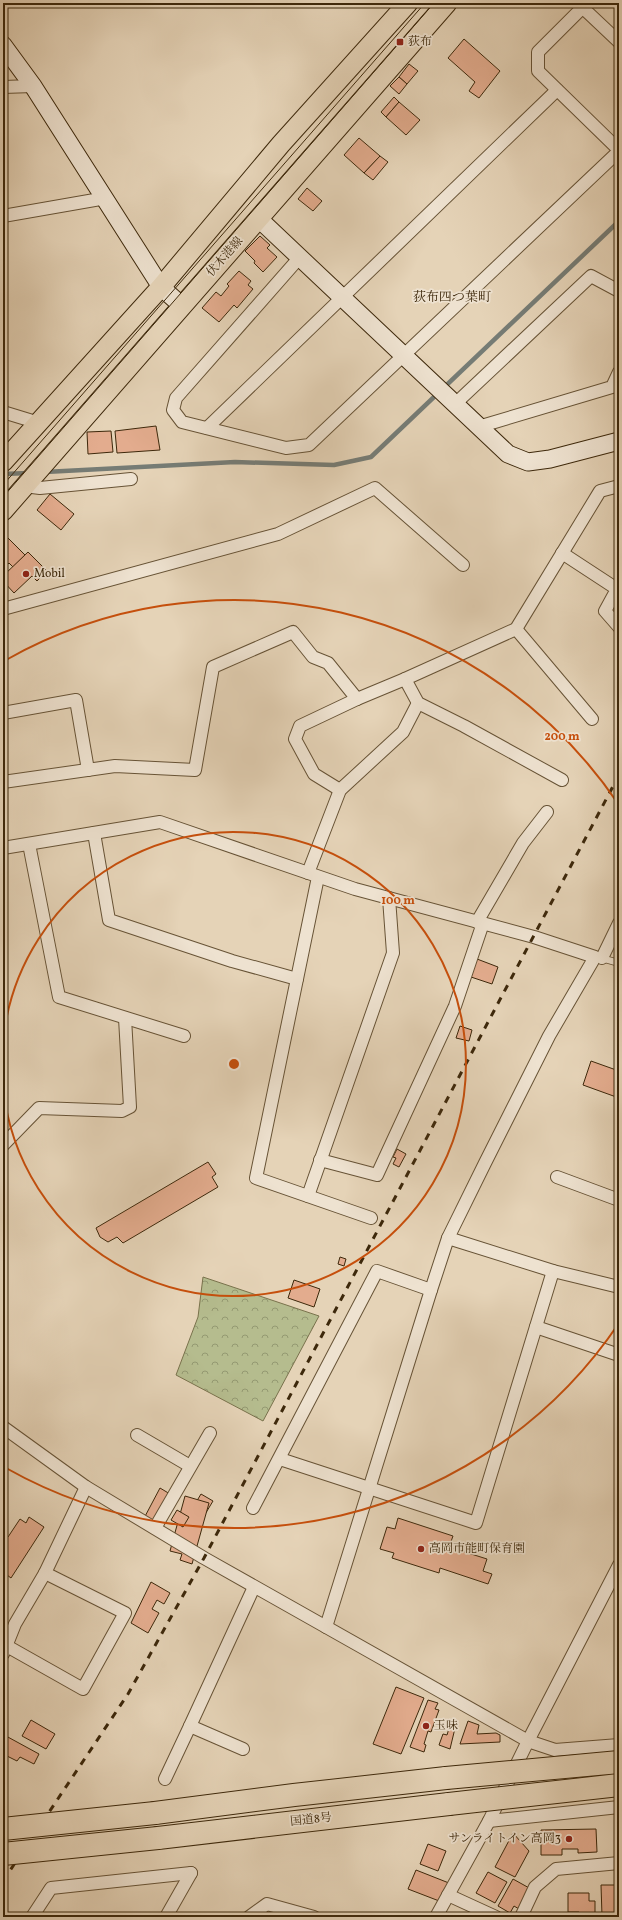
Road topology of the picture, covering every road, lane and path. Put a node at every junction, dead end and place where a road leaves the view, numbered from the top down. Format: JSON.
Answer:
{"nodes":[{"id":1,"x":408,"y":3,"type":"edge"},
{"id":2,"x":584,"y":5,"type":"edge"},
{"id":3,"x":441,"y":7,"type":"edge"},
{"id":4,"x":619,"y":42,"type":"edge"},
{"id":5,"x":3,"y":45,"type":"edge"},
{"id":6,"x":33,"y":86,"type":"junction"},
{"id":7,"x":3,"y":87,"type":"edge"},
{"id":8,"x":557,"y":90,"type":"junction"},
{"id":9,"x":619,"y":151,"type":"edge"},
{"id":10,"x":106,"y":198,"type":"junction"},
{"id":11,"x":3,"y":216,"type":"edge"},
{"id":12,"x":258,"y":218,"type":"junction"},
{"id":13,"x":300,"y":257,"type":"junction"},
{"id":14,"x":162,"y":287,"type":"junction"},
{"id":15,"x":619,"y":291,"type":"edge"},
{"id":16,"x":341,"y":296,"type":"junction"},
{"id":17,"x":182,"y":306,"type":"junction"},
{"id":18,"x":404,"y":356,"type":"junction"},
{"id":19,"x":619,"y":372,"type":"edge"},
{"id":20,"x":455,"y":404,"type":"junction"},
{"id":21,"x":3,"y":412,"type":"edge"},
{"id":22,"x":39,"y":422,"type":"junction"},
{"id":23,"x":478,"y":427,"type":"junction"},
{"id":24,"x":207,"y":428,"type":"junction"},
{"id":25,"x":619,"y":441,"type":"edge"},
{"id":26,"x":3,"y":462,"type":"edge"},
{"id":27,"x":131,"y":480,"type":"dead end"},
{"id":28,"x":24,"y":486,"type":"junction"},
{"id":29,"x":619,"y":486,"type":"edge"},
{"id":30,"x":3,"y":511,"type":"edge"},
{"id":31,"x":562,"y":553,"type":"junction"},
{"id":32,"x":463,"y":565,"type":"dead end"},
{"id":33,"x":618,"y":587,"type":"edge"},
{"id":34,"x":3,"y":609,"type":"edge"},
{"id":35,"x":619,"y":627,"type":"edge"},
{"id":36,"x":516,"y":629,"type":"junction"},
{"id":37,"x":405,"y":679,"type":"junction"},
{"id":38,"x":357,"y":699,"type":"junction"},
{"id":39,"x":418,"y":703,"type":"junction"},
{"id":40,"x":3,"y":713,"type":"edge"},
{"id":41,"x":592,"y":719,"type":"dead end"},
{"id":42,"x":88,"y":770,"type":"junction"},
{"id":43,"x":562,"y":780,"type":"dead end"},
{"id":44,"x":3,"y":782,"type":"edge"},
{"id":45,"x":340,"y":790,"type":"junction"},
{"id":46,"x":547,"y":812,"type":"dead end"},
{"id":47,"x":94,"y":833,"type":"junction"},
{"id":48,"x":29,"y":844,"type":"junction"},
{"id":49,"x":3,"y":848,"type":"edge"},
{"id":50,"x":313,"y":875,"type":"junction"},
{"id":51,"x":389,"y":898,"type":"junction"},
{"id":52,"x":619,"y":922,"type":"edge"},
{"id":53,"x":480,"y":923,"type":"junction"},
{"id":54,"x":598,"y":958,"type":"junction"},
{"id":55,"x":619,"y":963,"type":"edge"},
{"id":56,"x":297,"y":979,"type":"junction"},
{"id":57,"x":125,"y":1018,"type":"junction"},
{"id":58,"x":184,"y":1036,"type":"dead end"},
{"id":59,"x":3,"y":1145,"type":"edge"},
{"id":60,"x":320,"y":1160,"type":"junction"},
{"id":61,"x":557,"y":1177,"type":"dead end"},
{"id":62,"x":308,"y":1196,"type":"junction"},
{"id":63,"x":619,"y":1200,"type":"edge"},
{"id":64,"x":371,"y":1218,"type":"dead end"},
{"id":65,"x":448,"y":1238,"type":"junction"},
{"id":66,"x":553,"y":1271,"type":"junction"},
{"id":67,"x":619,"y":1287,"type":"edge"},
{"id":68,"x":431,"y":1290,"type":"junction"},
{"id":69,"x":536,"y":1327,"type":"junction"},
{"id":70,"x":619,"y":1355,"type":"edge"},
{"id":71,"x":3,"y":1426,"type":"edge"},
{"id":72,"x":210,"y":1433,"type":"dead end"},
{"id":73,"x":137,"y":1435,"type":"dead end"},
{"id":74,"x":280,"y":1459,"type":"junction"},
{"id":75,"x":190,"y":1466,"type":"junction"},
{"id":76,"x":86,"y":1486,"type":"junction"},
{"id":77,"x":369,"y":1488,"type":"junction"},
{"id":78,"x":253,"y":1508,"type":"dead end"},
{"id":79,"x":155,"y":1528,"type":"junction"},
{"id":80,"x":619,"y":1565,"type":"edge"},
{"id":81,"x":45,"y":1573,"type":"junction"},
{"id":82,"x":254,"y":1587,"type":"junction"},
{"id":83,"x":326,"y":1628,"type":"junction"},
{"id":84,"x":4,"y":1650,"type":"edge"},
{"id":85,"x":190,"y":1726,"type":"junction"},
{"id":86,"x":528,"y":1741,"type":"junction"},
{"id":87,"x":619,"y":1745,"type":"edge"},
{"id":88,"x":243,"y":1749,"type":"dead end"},
{"id":89,"x":619,"y":1762,"type":"edge"},
{"id":90,"x":165,"y":1779,"type":"dead end"},
{"id":91,"x":619,"y":1785,"type":"edge"},
{"id":92,"x":619,"y":1807,"type":"edge"},
{"id":93,"x":489,"y":1821,"type":"junction"},
{"id":94,"x":3,"y":1830,"type":"edge"},
{"id":95,"x":3,"y":1854,"type":"edge"},
{"id":96,"x":619,"y":1863,"type":"edge"},
{"id":97,"x":448,"y":1895,"type":"junction"},
{"id":98,"x":479,"y":1913,"type":"edge"},
{"id":99,"x":32,"y":1917,"type":"edge"},
{"id":100,"x":166,"y":1917,"type":"edge"},
{"id":101,"x":249,"y":1917,"type":"edge"},
{"id":102,"x":314,"y":1917,"type":"edge"},
{"id":103,"x":436,"y":1917,"type":"edge"},
{"id":104,"x":496,"y":1917,"type":"edge"},
{"id":105,"x":521,"y":1917,"type":"edge"}],
"edges":[{"from":1,"to":14,"type":"main road"},
{"from":2,"to":4,"type":"street"},
{"from":2,"to":8,"type":"street"},
{"from":3,"to":12,"type":"main road","name":"伏木港線"},
{"from":5,"to":6,"type":"street"},
{"from":6,"to":7,"type":"street"},
{"from":6,"to":10,"type":"street"},
{"from":8,"to":9,"type":"street"},
{"from":8,"to":16,"type":"street"},
{"from":9,"to":18,"type":"street"},
{"from":10,"to":11,"type":"street"},
{"from":10,"to":14,"type":"street"},
{"from":12,"to":13,"type":"street"},
{"from":12,"to":17,"type":"main road","name":"伏木港線"},
{"from":13,"to":16,"type":"street"},
{"from":13,"to":24,"type":"street"},
{"from":14,"to":17,"type":"street"},
{"from":14,"to":22,"type":"main road"},
{"from":15,"to":20,"type":"street"},
{"from":16,"to":18,"type":"street"},
{"from":16,"to":24,"type":"street"},
{"from":17,"to":28,"type":"main road","name":"伏木港線"},
{"from":18,"to":20,"type":"street"},
{"from":18,"to":24,"type":"street"},
{"from":19,"to":23,"type":"street"},
{"from":20,"to":23,"type":"street"},
{"from":21,"to":22,"type":"street"},
{"from":22,"to":26,"type":"main road"},
{"from":23,"to":25,"type":"street"},
{"from":27,"to":28,"type":"street"},
{"from":28,"to":30,"type":"main road","name":"伏木港線"},
{"from":29,"to":31,"type":"street"},
{"from":31,"to":33,"type":"street"},
{"from":31,"to":36,"type":"street"},
{"from":32,"to":34,"type":"street"},
{"from":33,"to":35,"type":"street"},
{"from":36,"to":37,"type":"street"},
{"from":36,"to":41,"type":"street"},
{"from":37,"to":38,"type":"street"},
{"from":37,"to":39,"type":"street"},
{"from":38,"to":42,"type":"street"},
{"from":38,"to":45,"type":"street"},
{"from":39,"to":43,"type":"street"},
{"from":39,"to":45,"type":"street"},
{"from":40,"to":42,"type":"street"},
{"from":42,"to":44,"type":"street"},
{"from":45,"to":50,"type":"street"},
{"from":46,"to":53,"type":"street"},
{"from":47,"to":48,"type":"street"},
{"from":47,"to":50,"type":"street"},
{"from":47,"to":56,"type":"street"},
{"from":48,"to":49,"type":"street"},
{"from":48,"to":57,"type":"street"},
{"from":50,"to":51,"type":"street"},
{"from":50,"to":56,"type":"street"},
{"from":51,"to":53,"type":"street"},
{"from":51,"to":60,"type":"street"},
{"from":52,"to":54,"type":"street"},
{"from":53,"to":54,"type":"street"},
{"from":53,"to":60,"type":"street"},
{"from":54,"to":55,"type":"lane"},
{"from":54,"to":65,"type":"street"},
{"from":56,"to":62,"type":"street"},
{"from":57,"to":58,"type":"street"},
{"from":57,"to":59,"type":"street"},
{"from":60,"to":62,"type":"street"},
{"from":61,"to":63,"type":"street"},
{"from":62,"to":64,"type":"street"},
{"from":65,"to":66,"type":"street"},
{"from":65,"to":68,"type":"street"},
{"from":66,"to":67,"type":"street"},
{"from":66,"to":69,"type":"street"},
{"from":68,"to":74,"type":"street"},
{"from":68,"to":77,"type":"street"},
{"from":69,"to":70,"type":"street"},
{"from":69,"to":77,"type":"street"},
{"from":71,"to":76,"type":"street"},
{"from":72,"to":75,"type":"street"},
{"from":73,"to":75,"type":"street"},
{"from":74,"to":77,"type":"street"},
{"from":74,"to":78,"type":"street"},
{"from":75,"to":79,"type":"street"},
{"from":76,"to":79,"type":"street"},
{"from":76,"to":81,"type":"street"},
{"from":77,"to":83,"type":"street"},
{"from":79,"to":82,"type":"street"},
{"from":80,"to":86,"type":"street"},
{"from":81,"to":84,"type":"street"},
{"from":81,"to":84,"type":"street"},
{"from":82,"to":83,"type":"street"},
{"from":82,"to":85,"type":"street"},
{"from":83,"to":86,"type":"street"},
{"from":85,"to":88,"type":"street"},
{"from":85,"to":90,"type":"street"},
{"from":86,"to":87,"type":"street"},
{"from":86,"to":93,"type":"street"},
{"from":89,"to":94,"type":"highway","bridge":true},
{"from":91,"to":95,"type":"highway","name":"国道8号","bridge":true},
{"from":92,"to":93,"type":"street"},
{"from":93,"to":97,"type":"street"},
{"from":96,"to":105,"type":"street"},
{"from":97,"to":98,"type":"street"},
{"from":97,"to":103,"type":"street"},
{"from":98,"to":104,"type":"street"},
{"from":99,"to":100,"type":"street"},
{"from":101,"to":102,"type":"street"}]}
